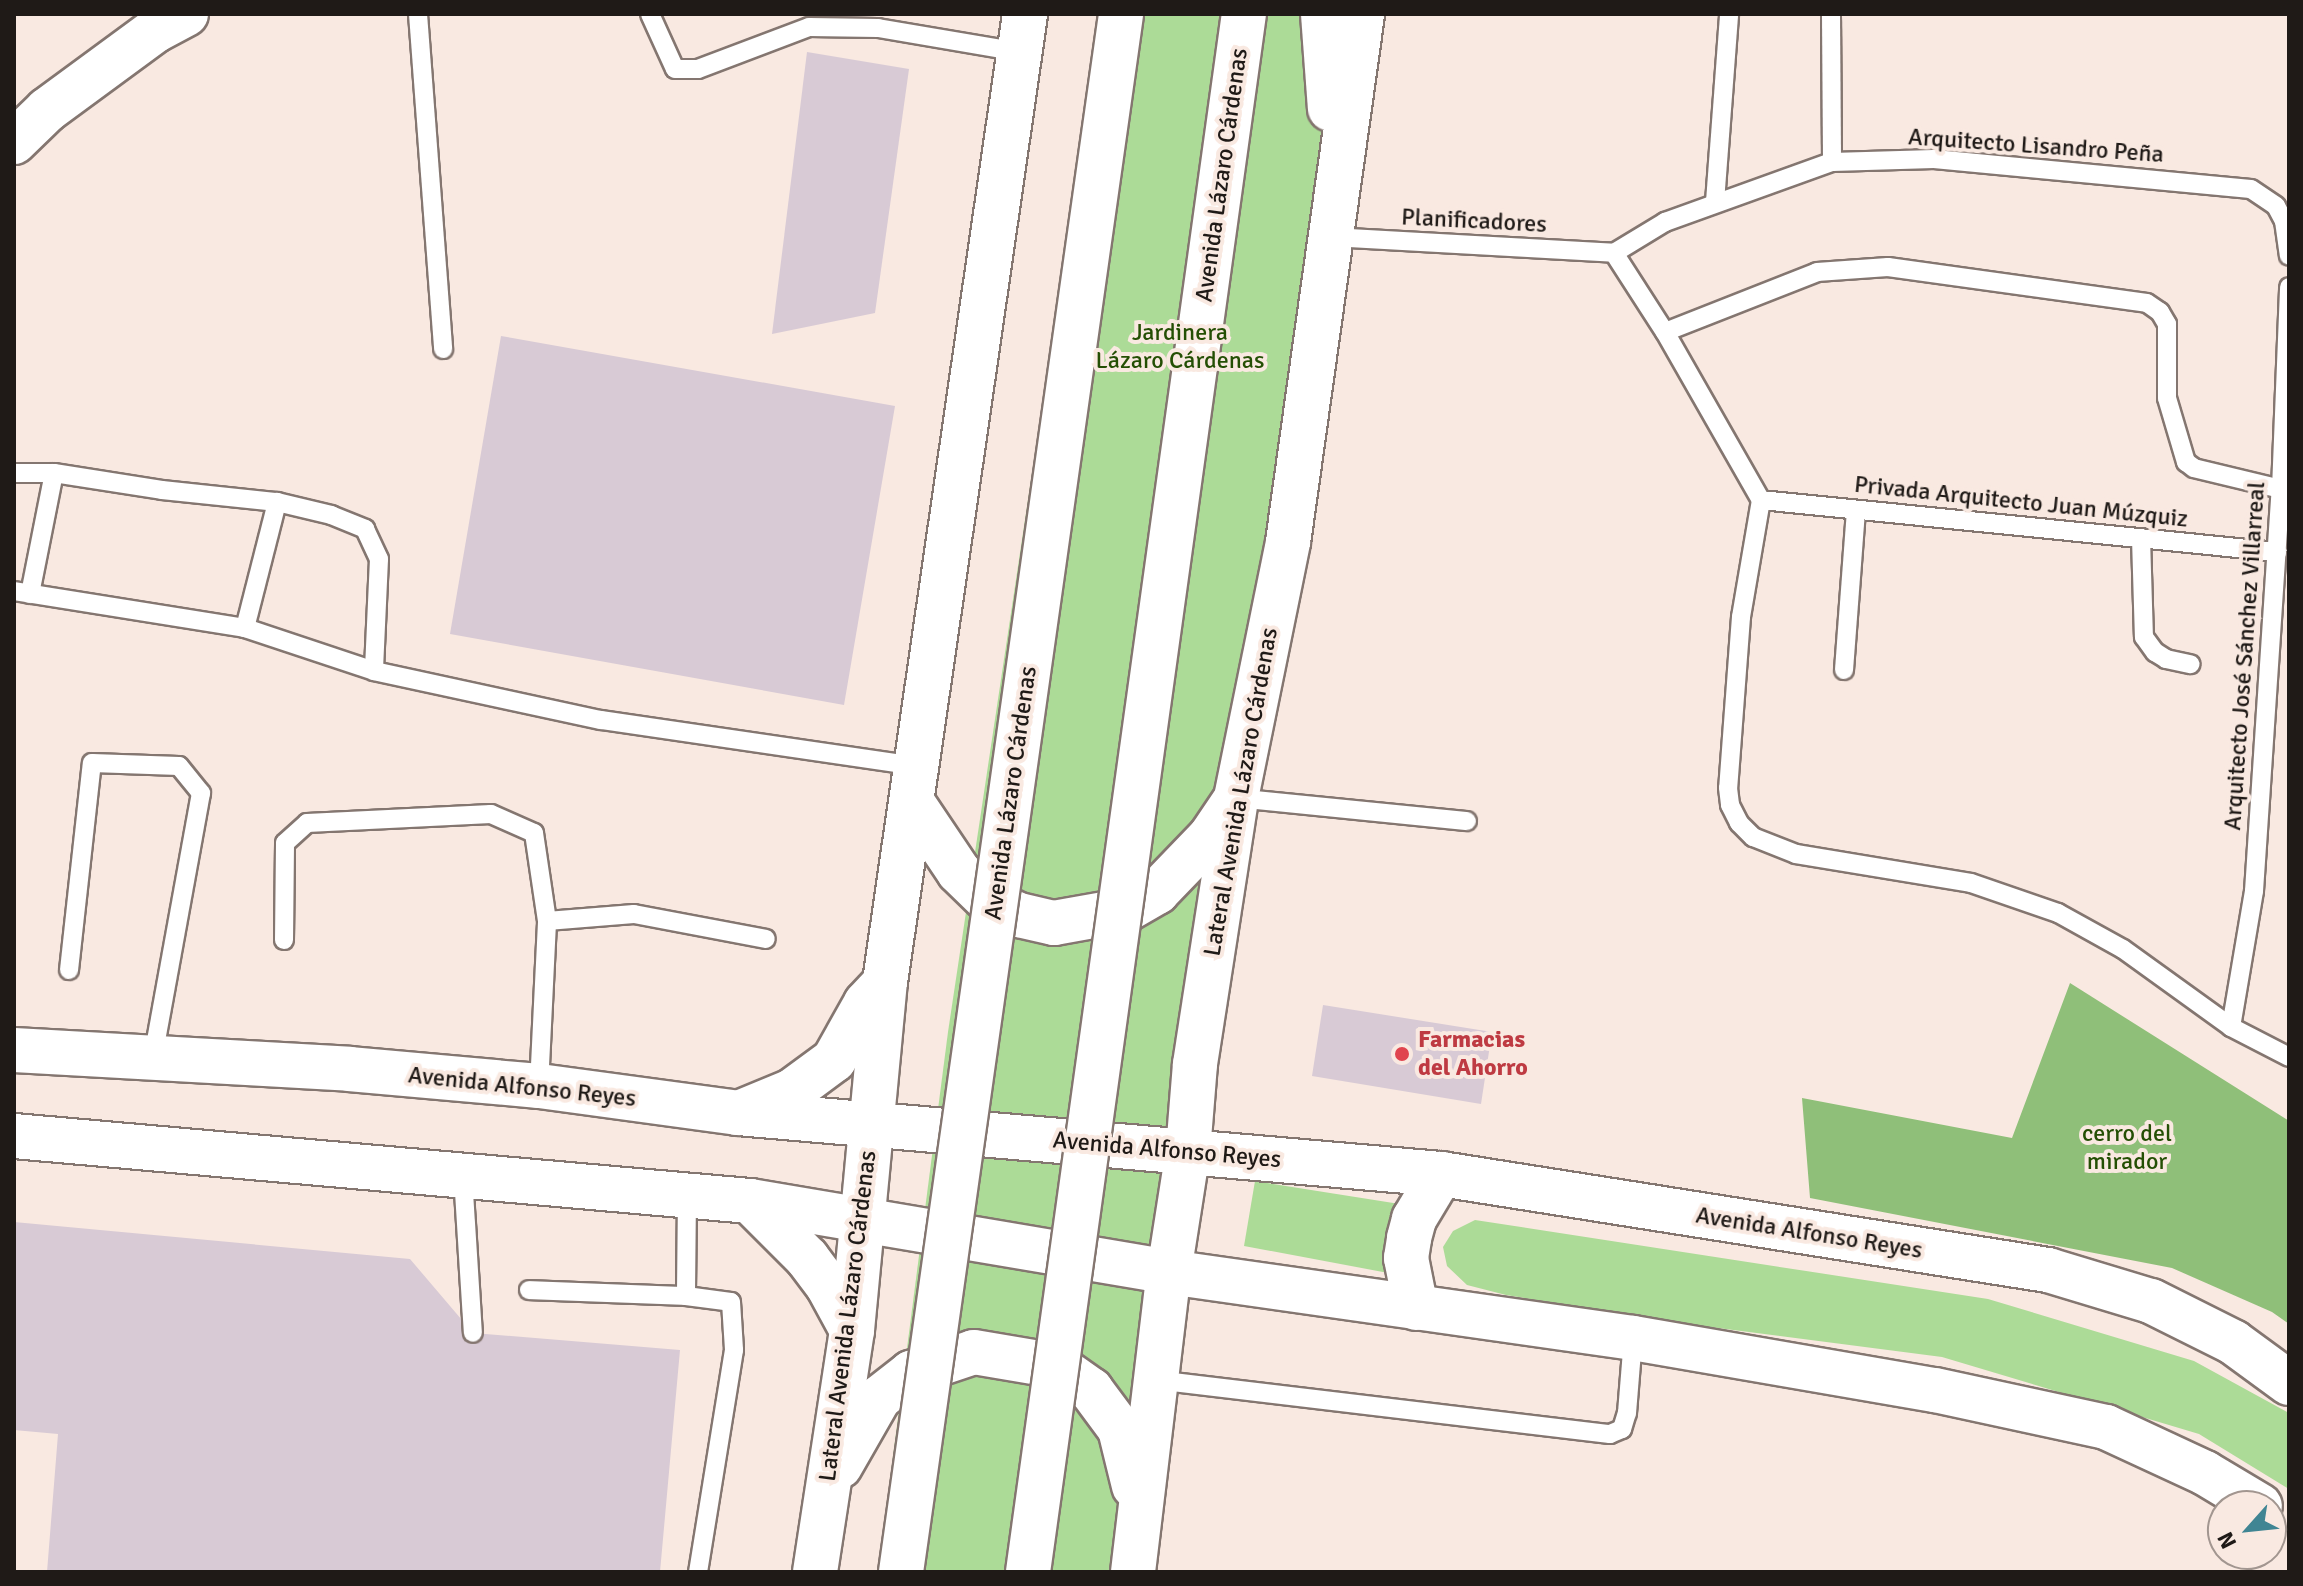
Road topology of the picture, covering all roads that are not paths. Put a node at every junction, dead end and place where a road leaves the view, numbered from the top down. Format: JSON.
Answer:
{"nodes":[{"id":1,"x":186,"y":14,"type":"edge"},
{"id":2,"x":418,"y":14,"type":"edge"},
{"id":3,"x":650,"y":14,"type":"edge"},
{"id":4,"x":1121,"y":14,"type":"edge"},
{"id":5,"x":1244,"y":14,"type":"edge"},
{"id":6,"x":1323,"y":14,"type":"edge"},
{"id":7,"x":1362,"y":14,"type":"edge"},
{"id":8,"x":1729,"y":14,"type":"edge"},
{"id":9,"x":1831,"y":14,"type":"edge"},
{"id":10,"x":875,"y":21,"type":"edge"},
{"id":11,"x":1023,"y":33,"type":"edge"},
{"id":12,"x":14,"y":142,"type":"edge"},
{"id":13,"x":1832,"y":162,"type":"junction"},
{"id":14,"x":1715,"y":202,"type":"junction"},
{"id":15,"x":1334,"y":218,"type":"junction"},
{"id":16,"x":1614,"y":253,"type":"junction"},
{"id":17,"x":2289,"y":256,"type":"edge"},
{"id":18,"x":2289,"y":287,"type":"edge"},
{"id":19,"x":1665,"y":332,"type":"junction"},
{"id":20,"x":443,"y":349,"type":"dead end"},
{"id":21,"x":14,"y":473,"type":"edge"},
{"id":22,"x":54,"y":473,"type":"junction"},
{"id":23,"x":2281,"y":489,"type":"junction"},
{"id":24,"x":1761,"y":500,"type":"junction"},
{"id":25,"x":277,"y":502,"type":"junction"},
{"id":26,"x":1856,"y":510,"type":"junction"},
{"id":27,"x":2141,"y":538,"type":"junction"},
{"id":28,"x":2277,"y":552,"type":"junction"},
{"id":29,"x":22,"y":592,"type":"edge"},
{"id":30,"x":245,"y":628,"type":"junction"},
{"id":31,"x":2190,"y":664,"type":"dead end"},
{"id":32,"x":1844,"y":670,"type":"dead end"},
{"id":33,"x":374,"y":671,"type":"junction"},
{"id":34,"x":914,"y":784,"type":"junction"},
{"id":35,"x":1236,"y":798,"type":"junction"},
{"id":36,"x":1467,"y":821,"type":"dead end"},
{"id":37,"x":547,"y":921,"type":"junction"},
{"id":38,"x":766,"y":939,"type":"dead end"},
{"id":39,"x":284,"y":940,"type":"dead end"},
{"id":40,"x":69,"y":970,"type":"dead end"},
{"id":41,"x":885,"y":982,"type":"junction"},
{"id":42,"x":2231,"y":1027,"type":"junction"},
{"id":43,"x":14,"y":1050,"type":"edge"},
{"id":44,"x":153,"y":1057,"type":"junction"},
{"id":45,"x":2289,"y":1057,"type":"edge"},
{"id":46,"x":539,"y":1086,"type":"junction"},
{"id":47,"x":738,"y":1113,"type":"junction"},
{"id":48,"x":872,"y":1125,"type":"junction"},
{"id":49,"x":14,"y":1136,"type":"edge"},
{"id":50,"x":1188,"y":1151,"type":"junction"},
{"id":51,"x":1441,"y":1174,"type":"junction"},
{"id":52,"x":463,"y":1176,"type":"junction"},
{"id":53,"x":687,"y":1196,"type":"junction"},
{"id":54,"x":750,"y":1201,"type":"junction"},
{"id":55,"x":862,"y":1220,"type":"junction"},
{"id":56,"x":1169,"y":1272,"type":"junction"},
{"id":57,"x":529,"y":1290,"type":"dead end"},
{"id":58,"x":686,"y":1296,"type":"junction"},
{"id":59,"x":1416,"y":1308,"type":"junction"},
{"id":60,"x":852,"y":1330,"type":"junction"},
{"id":61,"x":473,"y":1333,"type":"dead end"},
{"id":62,"x":1633,"y":1338,"type":"junction"},
{"id":63,"x":1156,"y":1380,"type":"junction"},
{"id":64,"x":2289,"y":1383,"type":"edge"},
{"id":65,"x":828,"y":1486,"type":"junction"},
{"id":66,"x":2233,"y":1490,"type":"edge"},
{"id":67,"x":1139,"y":1524,"type":"junction"},
{"id":68,"x":698,"y":1572,"type":"edge"},
{"id":69,"x":815,"y":1572,"type":"edge"},
{"id":70,"x":901,"y":1572,"type":"edge"},
{"id":71,"x":1028,"y":1572,"type":"edge"},
{"id":72,"x":1133,"y":1572,"type":"edge"}],
"edges":[{"from":1,"to":12,"type":"main road"},
{"from":2,"to":20,"type":"lane"},
{"from":3,"to":10,"type":"lane"},
{"from":4,"to":70,"type":"main road","name":"Avenida Lázaro Cárdenas","bridge":true},
{"from":5,"to":71,"type":"main road","name":"Avenida Lázaro Cárdenas","bridge":true},
{"from":6,"to":15,"type":"main road"},
{"from":7,"to":15,"type":"main road","name":"Lateral Avenida Lázaro Cárdenas"},
{"from":8,"to":14,"type":"lane"},
{"from":9,"to":13,"type":"lane"},
{"from":10,"to":11,"type":"lane"},
{"from":11,"to":34,"type":"main road","name":"Lateral Avenida Lázaro Cárdenas"},
{"from":13,"to":14,"type":"lane","name":"Arquitecto Lisandro Peña"},
{"from":13,"to":17,"type":"lane","name":"Arquitecto Lisandro Peña"},
{"from":14,"to":16,"type":"lane","name":"Arquitecto Lisandro Peña"},
{"from":15,"to":16,"type":"lane","name":"Planificadores"},
{"from":15,"to":35,"type":"main road","name":"Lateral Avenida Lázaro Cárdenas"},
{"from":16,"to":19,"type":"lane"},
{"from":18,"to":23,"type":"lane","name":"Arquitecto José Sánchez Villarreal"},
{"from":19,"to":23,"type":"lane"},
{"from":19,"to":24,"type":"lane"},
{"from":21,"to":22,"type":"lane"},
{"from":22,"to":25,"type":"lane"},
{"from":22,"to":29,"type":"lane"},
{"from":23,"to":28,"type":"lane","name":"Arquitecto José Sánchez Villarreal"},
{"from":24,"to":26,"type":"lane","name":"Privada Arquitecto Juan Múzquiz"},
{"from":24,"to":42,"type":"lane"},
{"from":25,"to":30,"type":"lane"},
{"from":25,"to":33,"type":"lane"},
{"from":26,"to":27,"type":"lane","name":"Privada Arquitecto Juan Múzquiz"},
{"from":26,"to":32,"type":"lane"},
{"from":27,"to":28,"type":"lane","name":"Privada Arquitecto Juan Múzquiz"},
{"from":27,"to":31,"type":"lane"},
{"from":28,"to":42,"type":"lane","name":"Arquitecto José Sánchez Villarreal"},
{"from":29,"to":30,"type":"lane"},
{"from":30,"to":33,"type":"lane"},
{"from":33,"to":34,"type":"lane"},
{"from":34,"to":35,"type":"main road"},
{"from":34,"to":41,"type":"main road","name":"Lateral Avenida Lázaro Cárdenas"},
{"from":35,"to":36,"type":"lane"},
{"from":35,"to":50,"type":"main road","name":"Lateral Avenida Lázaro Cárdenas"},
{"from":37,"to":38,"type":"lane"},
{"from":37,"to":39,"type":"lane"},
{"from":37,"to":46,"type":"lane"},
{"from":40,"to":44,"type":"lane"},
{"from":41,"to":47,"type":"main road"},
{"from":41,"to":48,"type":"main road","name":"Lateral Avenida Lázaro Cárdenas"},
{"from":42,"to":45,"type":"lane"},
{"from":43,"to":44,"type":"main road","name":"Avenida Alfonso Reyes"},
{"from":44,"to":46,"type":"main road","name":"Avenida Alfonso Reyes"},
{"from":46,"to":47,"type":"main road","name":"Avenida Alfonso Reyes"},
{"from":47,"to":48,"type":"main road","name":"Avenida Alfonso Reyes"},
{"from":48,"to":50,"type":"main road","name":"Avenida Alfonso Reyes"},
{"from":48,"to":55,"type":"main road","name":"Lateral Avenida Lázaro Cárdenas"},
{"from":49,"to":52,"type":"main road"},
{"from":50,"to":51,"type":"main road","name":"Avenida Alfonso Reyes"},
{"from":50,"to":56,"type":"main road","name":"Lateral Avenida Lázaro Cárdenas"},
{"from":51,"to":59,"type":"main road"},
{"from":51,"to":64,"type":"main road","name":"Avenida Alfonso Reyes"},
{"from":52,"to":53,"type":"main road"},
{"from":52,"to":61,"type":"lane"},
{"from":53,"to":54,"type":"main road"},
{"from":53,"to":58,"type":"lane"},
{"from":54,"to":55,"type":"main road"},
{"from":54,"to":60,"type":"main road"},
{"from":55,"to":56,"type":"main road"},
{"from":55,"to":60,"type":"main road","name":"Lateral Avenida Lázaro Cárdenas"},
{"from":56,"to":59,"type":"main road"},
{"from":56,"to":63,"type":"main road","name":"Lateral Avenida Lázaro Cárdenas"},
{"from":57,"to":58,"type":"lane"},
{"from":58,"to":68,"type":"lane"},
{"from":59,"to":62,"type":"main road"},
{"from":60,"to":65,"type":"main road","name":"Lateral Avenida Lázaro Cárdenas"},
{"from":62,"to":63,"type":"lane"},
{"from":62,"to":66,"type":"main road"},
{"from":63,"to":67,"type":"main road","name":"Lateral Avenida Lázaro Cárdenas"},
{"from":65,"to":67,"type":"main road"},
{"from":65,"to":69,"type":"main road","name":"Lateral Avenida Lázaro Cárdenas"},
{"from":67,"to":72,"type":"main road","name":"Lateral Avenida Lázaro Cárdenas"}]}
